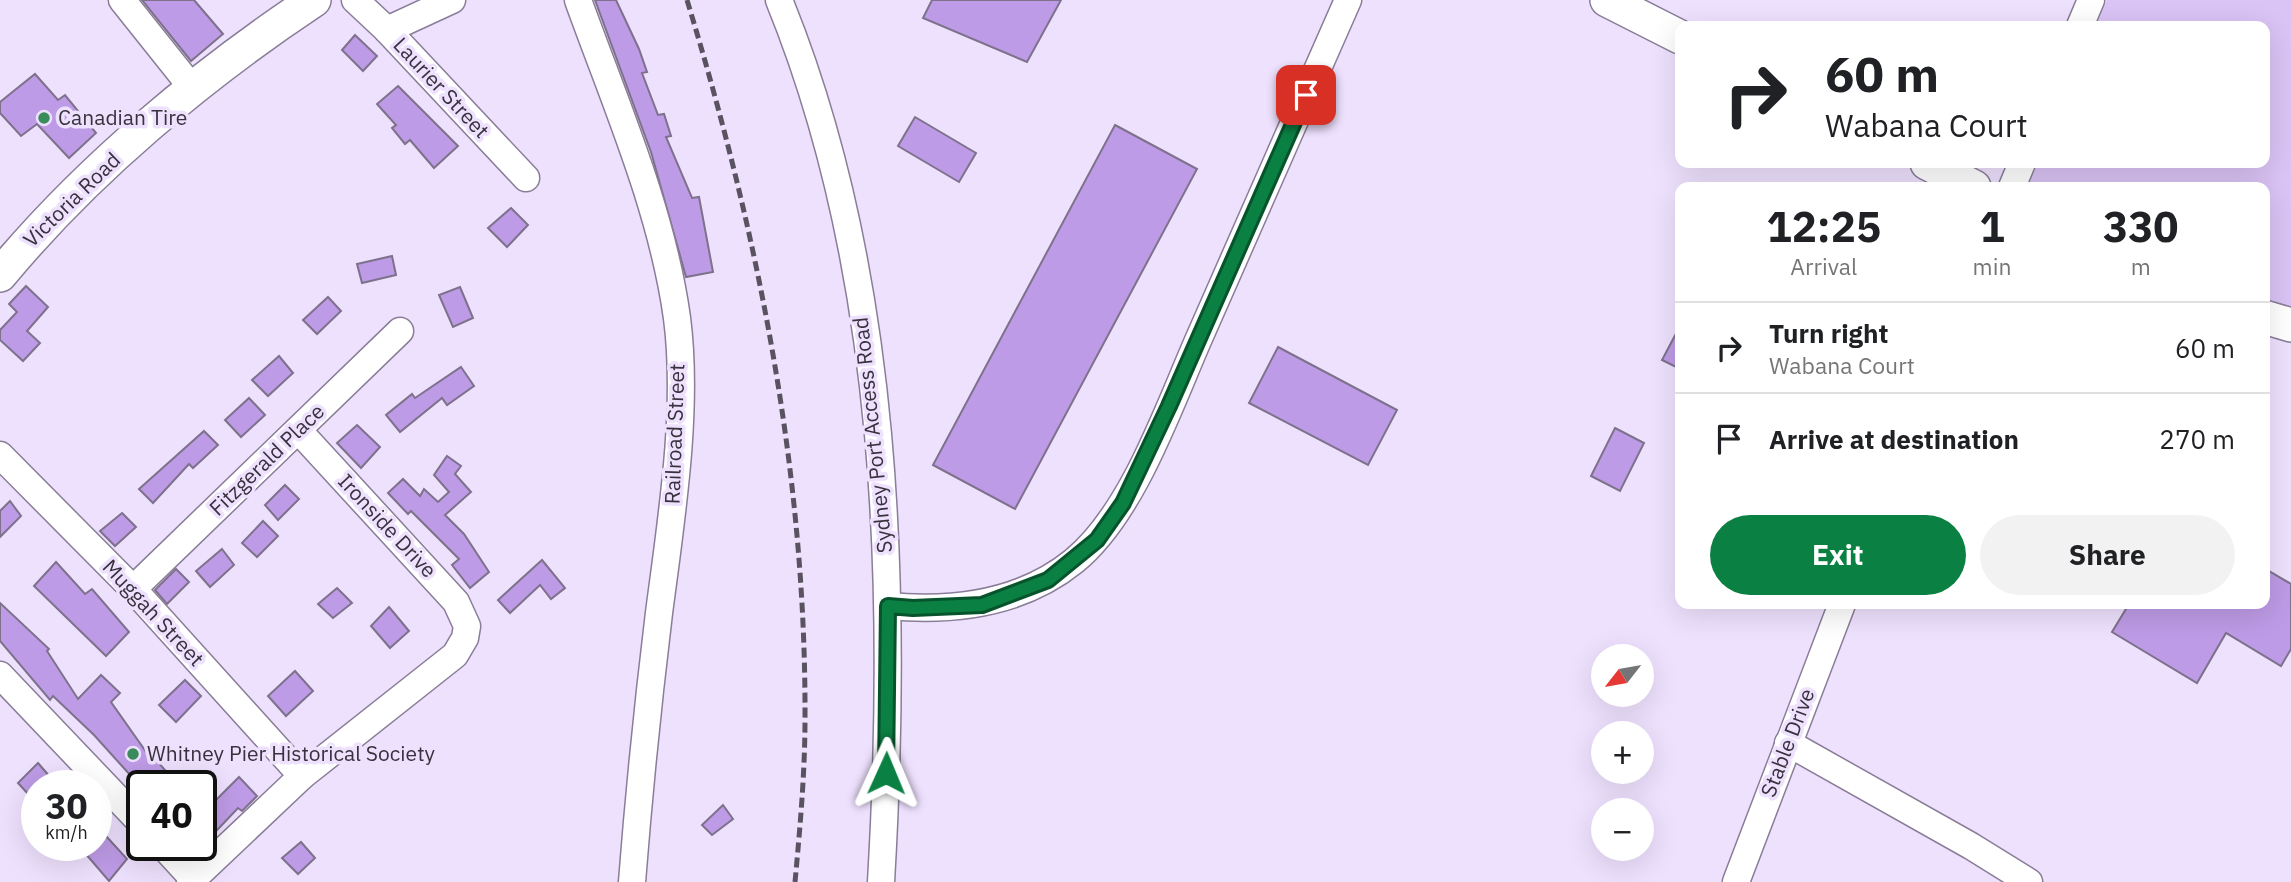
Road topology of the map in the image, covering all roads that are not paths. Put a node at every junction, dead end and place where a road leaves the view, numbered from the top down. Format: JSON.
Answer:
{"nodes":[{"id":1,"x":122,"y":0,"type":"edge"},
{"id":2,"x":314,"y":0,"type":"edge"},
{"id":3,"x":355,"y":0,"type":"edge"},
{"id":4,"x":452,"y":0,"type":"edge"},
{"id":5,"x":578,"y":0,"type":"edge"},
{"id":6,"x":779,"y":0,"type":"edge"},
{"id":7,"x":1348,"y":0,"type":"edge"},
{"id":8,"x":1607,"y":0,"type":"edge"},
{"id":9,"x":2091,"y":0,"type":"edge"},
{"id":10,"x":2082,"y":21,"type":"edge"},
{"id":11,"x":387,"y":30,"type":"junction"},
{"id":12,"x":1675,"y":34,"type":"edge"},
{"id":13,"x":193,"y":89,"type":"junction"},
{"id":14,"x":1937,"y":168,"type":"edge"},
{"id":15,"x":526,"y":178,"type":"dead end"},
{"id":16,"x":1964,"y":182,"type":"edge"},
{"id":17,"x":0,"y":275,"type":"edge"},
{"id":18,"x":2270,"y":319,"type":"edge"},
{"id":19,"x":2291,"y":325,"type":"edge"},
{"id":20,"x":400,"y":331,"type":"dead end"},
{"id":21,"x":298,"y":430,"type":"junction"},
{"id":22,"x":0,"y":455,"type":"edge"},
{"id":23,"x":132,"y":589,"type":"junction"},
{"id":24,"x":888,"y":606,"type":"junction"},
{"id":25,"x":1840,"y":609,"type":"edge"},
{"id":26,"x":0,"y":675,"type":"edge"},
{"id":27,"x":1788,"y":743,"type":"junction"},
{"id":28,"x":302,"y":776,"type":"junction"},
{"id":29,"x":126,"y":807,"type":"edge"},
{"id":30,"x":176,"y":861,"type":"edge"},
{"id":31,"x":193,"y":881,"type":"edge"},
{"id":32,"x":632,"y":882,"type":"edge"},
{"id":33,"x":881,"y":882,"type":"edge"},
{"id":34,"x":1736,"y":882,"type":"edge"},
{"id":35,"x":2029,"y":882,"type":"edge"}],
"edges":[{"from":1,"to":13,"type":"street"},
{"from":2,"to":13,"type":"main road","name":"Victoria Road"},
{"from":3,"to":11,"type":"street","name":"Laurier Street"},
{"from":4,"to":11,"type":"street"},
{"from":5,"to":32,"type":"street","name":"Railroad Street"},
{"from":6,"to":24,"type":"street","name":"Sydney Port Access Road"},
{"from":7,"to":24,"type":"street"},
{"from":8,"to":12,"type":"main road"},
{"from":9,"to":10,"type":"street"},
{"from":11,"to":15,"type":"street","name":"Laurier Street"},
{"from":13,"to":17,"type":"main road","name":"Victoria Road"},
{"from":14,"to":16,"type":"main road"},
{"from":18,"to":19,"type":"main road"},
{"from":20,"to":21,"type":"street","name":"Fitzgerald Place"},
{"from":21,"to":23,"type":"street","name":"Fitzgerald Place"},
{"from":21,"to":28,"type":"street","name":"Ironside Drive"},
{"from":22,"to":23,"type":"street","name":"Muggah Street"},
{"from":23,"to":28,"type":"street","name":"Muggah Street"},
{"from":24,"to":33,"type":"street","name":"Sydney Port Access Road"},
{"from":25,"to":27,"type":"street","name":"Stable Drive"},
{"from":26,"to":29,"type":"street"},
{"from":27,"to":34,"type":"street","name":"Stable Drive"},
{"from":27,"to":35,"type":"street"},
{"from":28,"to":31,"type":"street"},
{"from":30,"to":31,"type":"street"}]}
